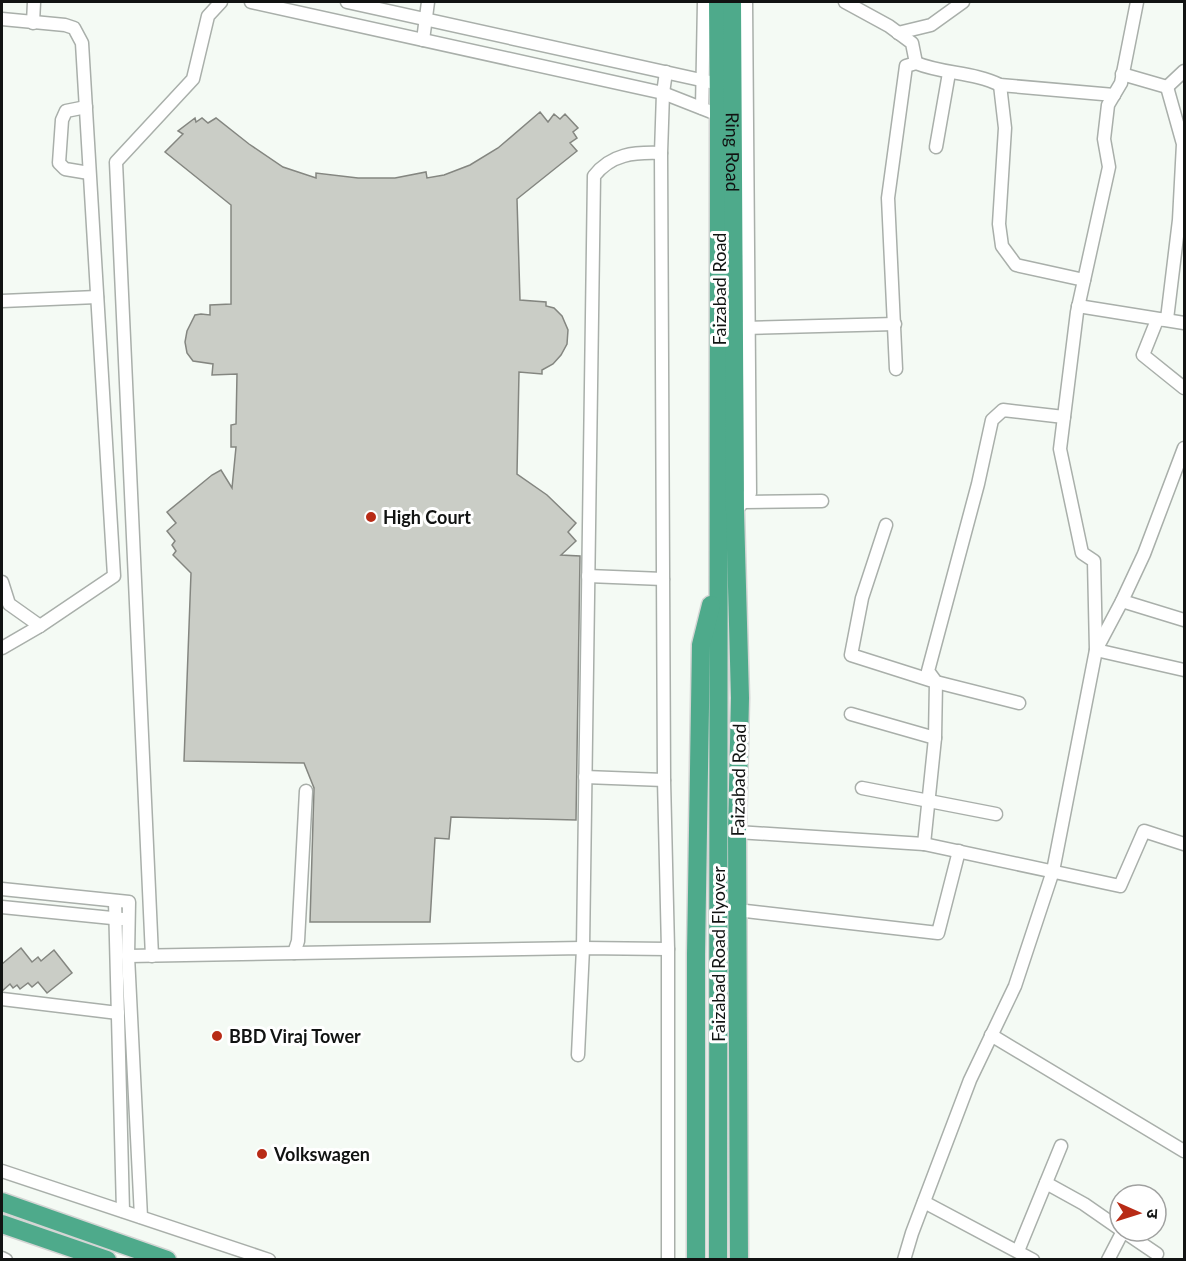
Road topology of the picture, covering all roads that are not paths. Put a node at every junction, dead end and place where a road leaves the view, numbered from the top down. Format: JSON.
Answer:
{"nodes":[{"id":1,"x":34,"y":2,"type":"edge"},
{"id":2,"x":221,"y":2,"type":"edge"},
{"id":3,"x":251,"y":2,"type":"edge"},
{"id":4,"x":347,"y":2,"type":"edge"},
{"id":5,"x":428,"y":2,"type":"edge"},
{"id":6,"x":704,"y":2,"type":"edge"},
{"id":7,"x":718,"y":2,"type":"edge"},
{"id":8,"x":732,"y":2,"type":"edge"},
{"id":9,"x":746,"y":2,"type":"edge"},
{"id":10,"x":844,"y":2,"type":"edge"},
{"id":11,"x":963,"y":2,"type":"edge"},
{"id":12,"x":1137,"y":2,"type":"edge"},
{"id":13,"x":2,"y":19,"type":"edge"},
{"id":14,"x":426,"y":19,"type":"junction"},
{"id":15,"x":33,"y":23,"type":"junction"},
{"id":16,"x":898,"y":33,"type":"junction"},
{"id":17,"x":423,"y":40,"type":"junction"},
{"id":18,"x":916,"y":63,"type":"junction"},
{"id":19,"x":1185,"y":71,"type":"edge"},
{"id":20,"x":666,"y":72,"type":"junction"},
{"id":21,"x":949,"y":73,"type":"junction"},
{"id":22,"x":1122,"y":74,"type":"junction"},
{"id":23,"x":711,"y":82,"type":"junction"},
{"id":24,"x":1000,"y":85,"type":"junction"},
{"id":25,"x":1167,"y":87,"type":"junction"},
{"id":26,"x":663,"y":93,"type":"junction"},
{"id":27,"x":1114,"y":94,"type":"junction"},
{"id":28,"x":86,"y":107,"type":"junction"},
{"id":29,"x":711,"y":111,"type":"junction"},
{"id":30,"x":936,"y":147,"type":"dead end"},
{"id":31,"x":1184,"y":150,"type":"edge"},
{"id":32,"x":661,"y":153,"type":"junction"},
{"id":33,"x":90,"y":173,"type":"junction"},
{"id":34,"x":1182,"y":221,"type":"edge"},
{"id":35,"x":1084,"y":280,"type":"junction"},
{"id":36,"x":97,"y":297,"type":"junction"},
{"id":37,"x":2,"y":301,"type":"edge"},
{"id":38,"x":734,"y":302,"type":"joint"},
{"id":39,"x":1078,"y":306,"type":"junction"},
{"id":40,"x":1167,"y":320,"type":"junction"},
{"id":41,"x":1185,"y":323,"type":"edge"},
{"id":42,"x":895,"y":324,"type":"junction"},
{"id":43,"x":742,"y":328,"type":"junction"},
{"id":44,"x":896,"y":369,"type":"dead end"},
{"id":45,"x":1185,"y":388,"type":"edge"},
{"id":46,"x":1064,"y":417,"type":"junction"},
{"id":47,"x":1185,"y":448,"type":"edge"},
{"id":48,"x":822,"y":501,"type":"dead end"},
{"id":49,"x":739,"y":507,"type":"junction"},
{"id":50,"x":886,"y":525,"type":"dead end"},
{"id":51,"x":588,"y":576,"type":"junction"},
{"id":52,"x":718,"y":577,"type":"junction"},
{"id":53,"x":663,"y":579,"type":"junction"},
{"id":54,"x":2,"y":582,"type":"edge"},
{"id":55,"x":1122,"y":601,"type":"junction"},
{"id":56,"x":1185,"y":620,"type":"edge"},
{"id":57,"x":40,"y":626,"type":"junction"},
{"id":58,"x":2,"y":648,"type":"edge"},
{"id":59,"x":1096,"y":650,"type":"junction"},
{"id":60,"x":1185,"y":670,"type":"edge"},
{"id":61,"x":936,"y":682,"type":"junction"},
{"id":62,"x":1019,"y":703,"type":"dead end"},
{"id":63,"x":851,"y":714,"type":"dead end"},
{"id":64,"x":935,"y":738,"type":"junction"},
{"id":65,"x":585,"y":777,"type":"junction"},
{"id":66,"x":664,"y":780,"type":"junction"},
{"id":67,"x":862,"y":788,"type":"dead end"},
{"id":68,"x":306,"y":791,"type":"dead end"},
{"id":69,"x":927,"y":800,"type":"junction"},
{"id":70,"x":996,"y":814,"type":"dead end"},
{"id":71,"x":737,"y":832,"type":"junction"},
{"id":72,"x":924,"y":844,"type":"junction"},
{"id":73,"x":1185,"y":844,"type":"edge"},
{"id":74,"x":959,"y":852,"type":"junction"},
{"id":75,"x":1053,"y":871,"type":"junction"},
{"id":76,"x":2,"y":889,"type":"edge"},
{"id":77,"x":115,"y":901,"type":"junction"},
{"id":78,"x":2,"y":907,"type":"edge"},
{"id":79,"x":737,"y":910,"type":"junction"},
{"id":80,"x":115,"y":918,"type":"junction"},
{"id":81,"x":129,"y":920,"type":"junction"},
{"id":82,"x":583,"y":948,"type":"junction"},
{"id":83,"x":668,"y":949,"type":"junction"},
{"id":84,"x":294,"y":953,"type":"junction"},
{"id":85,"x":128,"y":956,"type":"junction"},
{"id":86,"x":152,"y":956,"type":"junction"},
{"id":87,"x":2,"y":999,"type":"edge"},
{"id":88,"x":118,"y":1013,"type":"junction"},
{"id":89,"x":991,"y":1035,"type":"junction"},
{"id":90,"x":578,"y":1055,"type":"dead end"},
{"id":91,"x":1061,"y":1146,"type":"dead end"},
{"id":92,"x":1185,"y":1150,"type":"edge"},
{"id":93,"x":2,"y":1171,"type":"edge"},
{"id":94,"x":1046,"y":1183,"type":"junction"},
{"id":95,"x":2,"y":1202,"type":"edge"},
{"id":96,"x":924,"y":1202,"type":"junction"},
{"id":97,"x":123,"y":1211,"type":"junction"},
{"id":98,"x":141,"y":1217,"type":"junction"},
{"id":99,"x":1108,"y":1220,"type":"edge"},
{"id":100,"x":2,"y":1224,"type":"edge"},
{"id":101,"x":1116,"y":1243,"type":"edge"},
{"id":102,"x":1141,"y":1243,"type":"edge"},
{"id":103,"x":1018,"y":1251,"type":"junction"},
{"id":104,"x":1157,"y":1254,"type":"dead end"},
{"id":105,"x":906,"y":1259,"type":"edge"},
{"id":106,"x":107,"y":1260,"type":"edge"},
{"id":107,"x":166,"y":1260,"type":"edge"},
{"id":108,"x":269,"y":1260,"type":"edge"},
{"id":109,"x":668,"y":1260,"type":"edge"},
{"id":110,"x":696,"y":1260,"type":"edge"},
{"id":111,"x":718,"y":1260,"type":"edge"},
{"id":112,"x":739,"y":1260,"type":"edge"},
{"id":113,"x":1033,"y":1260,"type":"edge"},
{"id":114,"x":1108,"y":1260,"type":"edge"}],
"edges":[{"from":1,"to":15,"type":"street"},
{"from":2,"to":86,"type":"street"},
{"from":3,"to":17,"type":"street"},
{"from":4,"to":14,"type":"street"},
{"from":5,"to":14,"type":"street"},
{"from":6,"to":23,"type":"street"},
{"from":7,"to":23,"type":"highway","name":"Faizabad Road"},
{"from":8,"to":38,"type":"highway","name":"Ring Road"},
{"from":9,"to":43,"type":"street"},
{"from":10,"to":16,"type":"street"},
{"from":11,"to":16,"type":"street"},
{"from":12,"to":22,"type":"street"},
{"from":13,"to":15,"type":"street"},
{"from":14,"to":17,"type":"street"},
{"from":14,"to":20,"type":"street"},
{"from":15,"to":28,"type":"street"},
{"from":16,"to":18,"type":"street"},
{"from":17,"to":26,"type":"street"},
{"from":18,"to":21,"type":"street"},
{"from":18,"to":42,"type":"street"},
{"from":19,"to":25,"type":"street"},
{"from":20,"to":23,"type":"street"},
{"from":20,"to":26,"type":"street"},
{"from":21,"to":24,"type":"street"},
{"from":21,"to":30,"type":"street"},
{"from":22,"to":25,"type":"street"},
{"from":22,"to":27,"type":"street"},
{"from":23,"to":29,"type":"highway","name":"Faizabad Road"},
{"from":24,"to":27,"type":"street"},
{"from":24,"to":35,"type":"street"},
{"from":25,"to":31,"type":"street"},
{"from":26,"to":29,"type":"street"},
{"from":26,"to":32,"type":"street"},
{"from":27,"to":35,"type":"street"},
{"from":28,"to":33,"type":"street"},
{"from":28,"to":33,"type":"street"},
{"from":29,"to":52,"type":"highway","name":"Faizabad Road"},
{"from":31,"to":34,"type":"street"},
{"from":32,"to":51,"type":"street"},
{"from":32,"to":53,"type":"street"},
{"from":33,"to":36,"type":"street"},
{"from":34,"to":40,"type":"street"},
{"from":35,"to":39,"type":"street"},
{"from":36,"to":37,"type":"street"},
{"from":36,"to":57,"type":"street"},
{"from":38,"to":43,"type":"highway","name":"Faizabad Road"},
{"from":39,"to":40,"type":"street"},
{"from":39,"to":46,"type":"street"},
{"from":40,"to":41,"type":"street"},
{"from":40,"to":45,"type":"street"},
{"from":42,"to":43,"type":"street"},
{"from":42,"to":44,"type":"street"},
{"from":43,"to":49,"type":"highway","name":"Faizabad Road"},
{"from":46,"to":59,"type":"street"},
{"from":46,"to":61,"type":"street"},
{"from":47,"to":55,"type":"street"},
{"from":48,"to":49,"type":"street"},
{"from":49,"to":71,"type":"highway","name":"Faizabad Road"},
{"from":50,"to":61,"type":"street"},
{"from":51,"to":53,"type":"street"},
{"from":51,"to":65,"type":"street"},
{"from":52,"to":110,"type":"highway"},
{"from":52,"to":111,"type":"highway","name":"Faizabad Road Flyover"},
{"from":53,"to":66,"type":"street"},
{"from":54,"to":57,"type":"street"},
{"from":55,"to":56,"type":"street"},
{"from":55,"to":59,"type":"street"},
{"from":57,"to":58,"type":"street"},
{"from":59,"to":60,"type":"street"},
{"from":59,"to":75,"type":"street"},
{"from":61,"to":62,"type":"street"},
{"from":61,"to":64,"type":"street"},
{"from":63,"to":64,"type":"street"},
{"from":64,"to":69,"type":"street"},
{"from":65,"to":66,"type":"street"},
{"from":65,"to":82,"type":"street"},
{"from":66,"to":83,"type":"street"},
{"from":67,"to":69,"type":"street"},
{"from":68,"to":84,"type":"street"},
{"from":69,"to":70,"type":"street"},
{"from":69,"to":72,"type":"street"},
{"from":71,"to":72,"type":"street"},
{"from":71,"to":79,"type":"highway","name":"Faizabad Road"},
{"from":72,"to":74,"type":"street"},
{"from":73,"to":75,"type":"street"},
{"from":74,"to":75,"type":"street"},
{"from":74,"to":79,"type":"street"},
{"from":75,"to":89,"type":"street"},
{"from":76,"to":77,"type":"street"},
{"from":77,"to":80,"type":"street"},
{"from":77,"to":81,"type":"street"},
{"from":78,"to":80,"type":"street"},
{"from":79,"to":112,"type":"highway","name":"Faizabad Road"},
{"from":80,"to":81,"type":"street"},
{"from":80,"to":88,"type":"street"},
{"from":81,"to":85,"type":"street"},
{"from":82,"to":83,"type":"street"},
{"from":82,"to":84,"type":"street"},
{"from":82,"to":90,"type":"street"},
{"from":83,"to":109,"type":"street"},
{"from":84,"to":86,"type":"street"},
{"from":85,"to":86,"type":"street"},
{"from":85,"to":98,"type":"street"},
{"from":87,"to":88,"type":"street"},
{"from":88,"to":97,"type":"street"},
{"from":89,"to":92,"type":"street"},
{"from":89,"to":96,"type":"street"},
{"from":91,"to":94,"type":"street"},
{"from":93,"to":97,"type":"street"},
{"from":94,"to":99,"type":"street"},
{"from":94,"to":103,"type":"street"},
{"from":95,"to":107,"type":"highway"},
{"from":96,"to":103,"type":"street"},
{"from":96,"to":105,"type":"street"},
{"from":97,"to":98,"type":"street"},
{"from":98,"to":108,"type":"street"},
{"from":100,"to":106,"type":"highway"},
{"from":101,"to":114,"type":"street"},
{"from":102,"to":104,"type":"street"},
{"from":103,"to":113,"type":"street"}]}
